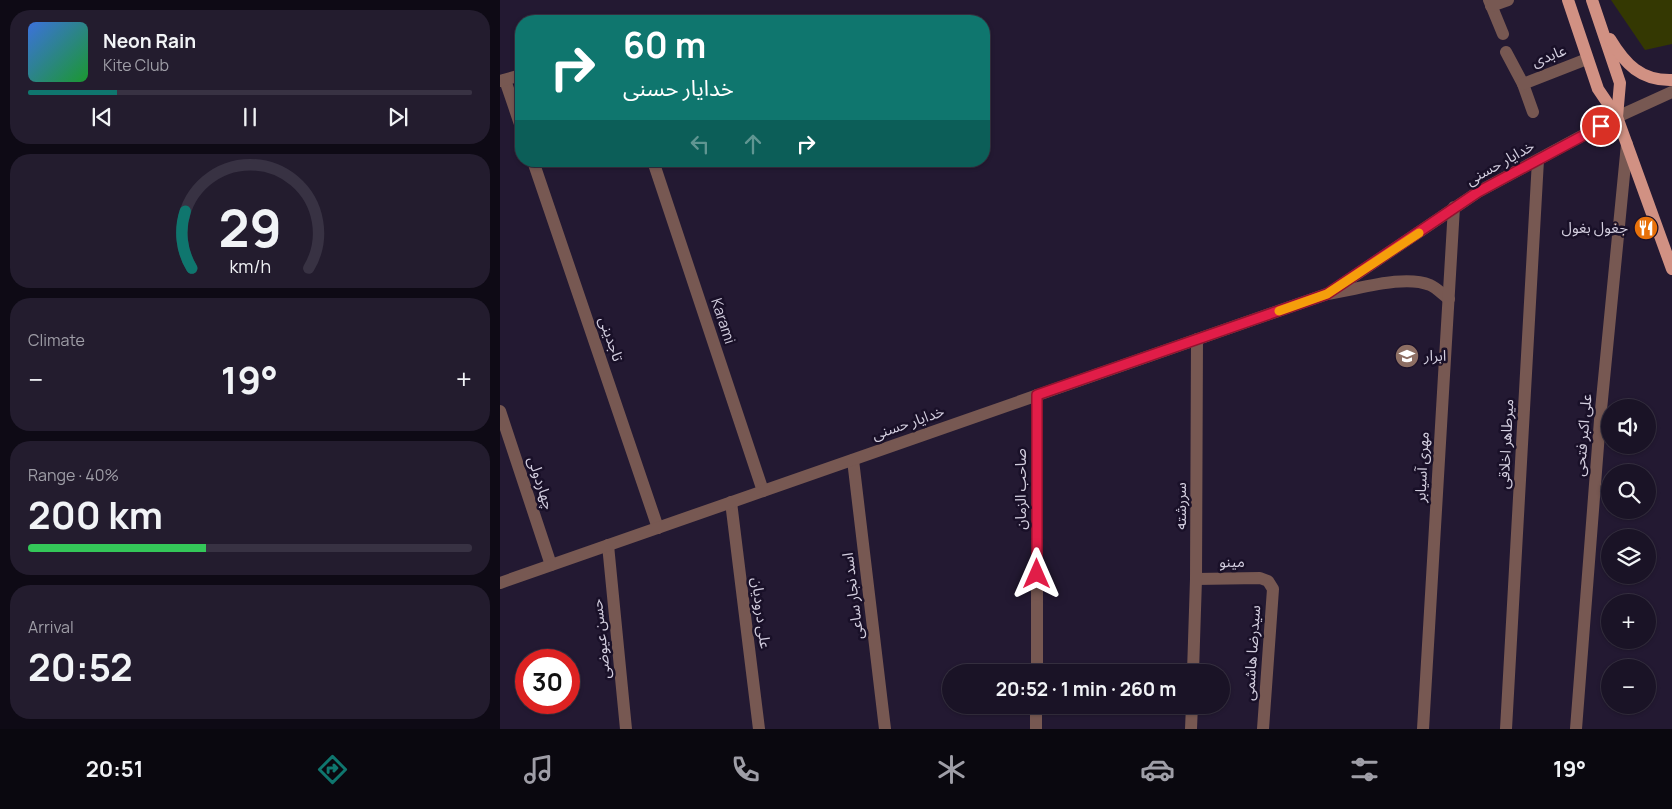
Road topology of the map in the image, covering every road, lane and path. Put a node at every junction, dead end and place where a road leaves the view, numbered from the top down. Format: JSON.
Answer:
{"nodes":[{"id":1,"x":1508,"y":0,"type":"edge"},
{"id":2,"x":1568,"y":0,"type":"edge"},
{"id":3,"x":1592,"y":0,"type":"edge"},
{"id":4,"x":1490,"y":3,"type":"edge"},
{"id":5,"x":1599,"y":22,"type":"junction"},
{"id":6,"x":1503,"y":34,"type":"dead end"},
{"id":7,"x":1506,"y":52,"type":"dead end"},
{"id":8,"x":1587,"y":59,"type":"junction"},
{"id":9,"x":515,"y":77,"type":"edge"},
{"id":10,"x":1672,"y":80,"type":"edge"},
{"id":11,"x":503,"y":81,"type":"edge"},
{"id":12,"x":1523,"y":84,"type":"junction"},
{"id":13,"x":1672,"y":92,"type":"edge"},
{"id":14,"x":1653,"y":101,"type":"junction"},
{"id":15,"x":1672,"y":104,"type":"edge"},
{"id":16,"x":515,"y":112,"type":"edge"},
{"id":17,"x":1533,"y":112,"type":"dead end"},
{"id":18,"x":1617,"y":117,"type":"junction"},
{"id":19,"x":1627,"y":144,"type":"junction"},
{"id":20,"x":1538,"y":160,"type":"junction"},
{"id":21,"x":535,"y":167,"type":"edge"},
{"id":22,"x":656,"y":167,"type":"edge"},
{"id":23,"x":1454,"y":208,"type":"junction"},
{"id":24,"x":1672,"y":269,"type":"edge"},
{"id":25,"x":1327,"y":294,"type":"junction"},
{"id":26,"x":1449,"y":299,"type":"junction"},
{"id":27,"x":1198,"y":339,"type":"junction"},
{"id":28,"x":1037,"y":395,"type":"junction"},
{"id":29,"x":1607,"y":399,"type":"edge"},
{"id":30,"x":500,"y":411,"type":"edge"},
{"id":31,"x":1602,"y":454,"type":"edge"},
{"id":32,"x":853,"y":460,"type":"junction"},
{"id":33,"x":762,"y":491,"type":"junction"},
{"id":34,"x":731,"y":502,"type":"junction"},
{"id":35,"x":658,"y":528,"type":"junction"},
{"id":36,"x":608,"y":545,"type":"junction"},
{"id":37,"x":550,"y":565,"type":"junction"},
{"id":38,"x":1196,"y":579,"type":"junction"},
{"id":39,"x":1268,"y":581,"type":"joint"},
{"id":40,"x":500,"y":583,"type":"edge"},
{"id":41,"x":1036,"y":664,"type":"edge"},
{"id":42,"x":1193,"y":664,"type":"edge"},
{"id":43,"x":1036,"y":714,"type":"edge"},
{"id":44,"x":1192,"y":714,"type":"edge"},
{"id":45,"x":626,"y":729,"type":"edge"},
{"id":46,"x":759,"y":729,"type":"edge"},
{"id":47,"x":885,"y":729,"type":"edge"},
{"id":48,"x":1036,"y":729,"type":"edge"},
{"id":49,"x":1191,"y":729,"type":"edge"},
{"id":50,"x":1263,"y":729,"type":"edge"},
{"id":51,"x":1423,"y":729,"type":"edge"},
{"id":52,"x":1506,"y":729,"type":"edge"},
{"id":53,"x":1576,"y":729,"type":"edge"}],
"edges":[{"from":1,"to":4,"type":"street"},
{"from":2,"to":8,"type":"main road"},
{"from":3,"to":5,"type":"main road"},
{"from":4,"to":6,"type":"street"},
{"from":5,"to":10,"type":"main road"},
{"from":5,"to":18,"type":"main road"},
{"from":7,"to":12,"type":"street"},
{"from":8,"to":12,"type":"street","name":"عابدی"},
{"from":8,"to":18,"type":"main road"},
{"from":9,"to":11,"type":"street"},
{"from":11,"to":16,"type":"street"},
{"from":12,"to":17,"type":"street"},
{"from":13,"to":14,"type":"street","name":"خدایار حسنی"},
{"from":14,"to":15,"type":"street"},
{"from":14,"to":18,"type":"street","name":"خدایار حسنی"},
{"from":18,"to":19,"type":"main road"},
{"from":18,"to":20,"type":"street","name":"خدایار حسنی"},
{"from":19,"to":24,"type":"main road"},
{"from":19,"to":29,"type":"street","name":"علی اکبر فتحی"},
{"from":20,"to":23,"type":"street","name":"خدایار حسنی"},
{"from":20,"to":52,"type":"street","name":"میرطاهر اخلاقی"},
{"from":21,"to":35,"type":"street","name":"تاجدینی"},
{"from":22,"to":33,"type":"street","name":"Karami"},
{"from":23,"to":25,"type":"street","name":"خدایار حسنی"},
{"from":23,"to":26,"type":"street","name":"مهری آسیابر"},
{"from":25,"to":26,"type":"street","name":"خدایار حسنی"},
{"from":25,"to":27,"type":"street","name":"خدایار حسنی"},
{"from":26,"to":51,"type":"street","name":"مهری آسیابر"},
{"from":27,"to":28,"type":"street","name":"خدایار حسنی"},
{"from":27,"to":38,"type":"street","name":"سررشته"},
{"from":28,"to":32,"type":"street","name":"خدایار حسنی"},
{"from":28,"to":41,"type":"street","name":"صاحب الزمان"},
{"from":30,"to":37,"type":"street","name":"چهاردولی"},
{"from":31,"to":53,"type":"street","name":"علی اکبر فتحی"},
{"from":32,"to":33,"type":"street","name":"خدایار حسنی"},
{"from":32,"to":47,"type":"street","name":"اسد نجار ساعی"},
{"from":33,"to":34,"type":"street","name":"خدایار حسنی"},
{"from":34,"to":35,"type":"street","name":"خدایار حسنی"},
{"from":34,"to":46,"type":"street","name":"علی درودیان"},
{"from":35,"to":36,"type":"street","name":"خدایار حسنی"},
{"from":36,"to":37,"type":"street","name":"خدایار حسنی"},
{"from":36,"to":45,"type":"street","name":"حسن عیوضی"},
{"from":37,"to":40,"type":"street","name":"خدایار حسنی"},
{"from":38,"to":39,"type":"street","name":"مینو"},
{"from":38,"to":42,"type":"street","name":"سررشته"},
{"from":39,"to":50,"type":"street","name":"سیدرضا هاشمی"},
{"from":43,"to":48,"type":"street"},
{"from":44,"to":49,"type":"street"}]}
